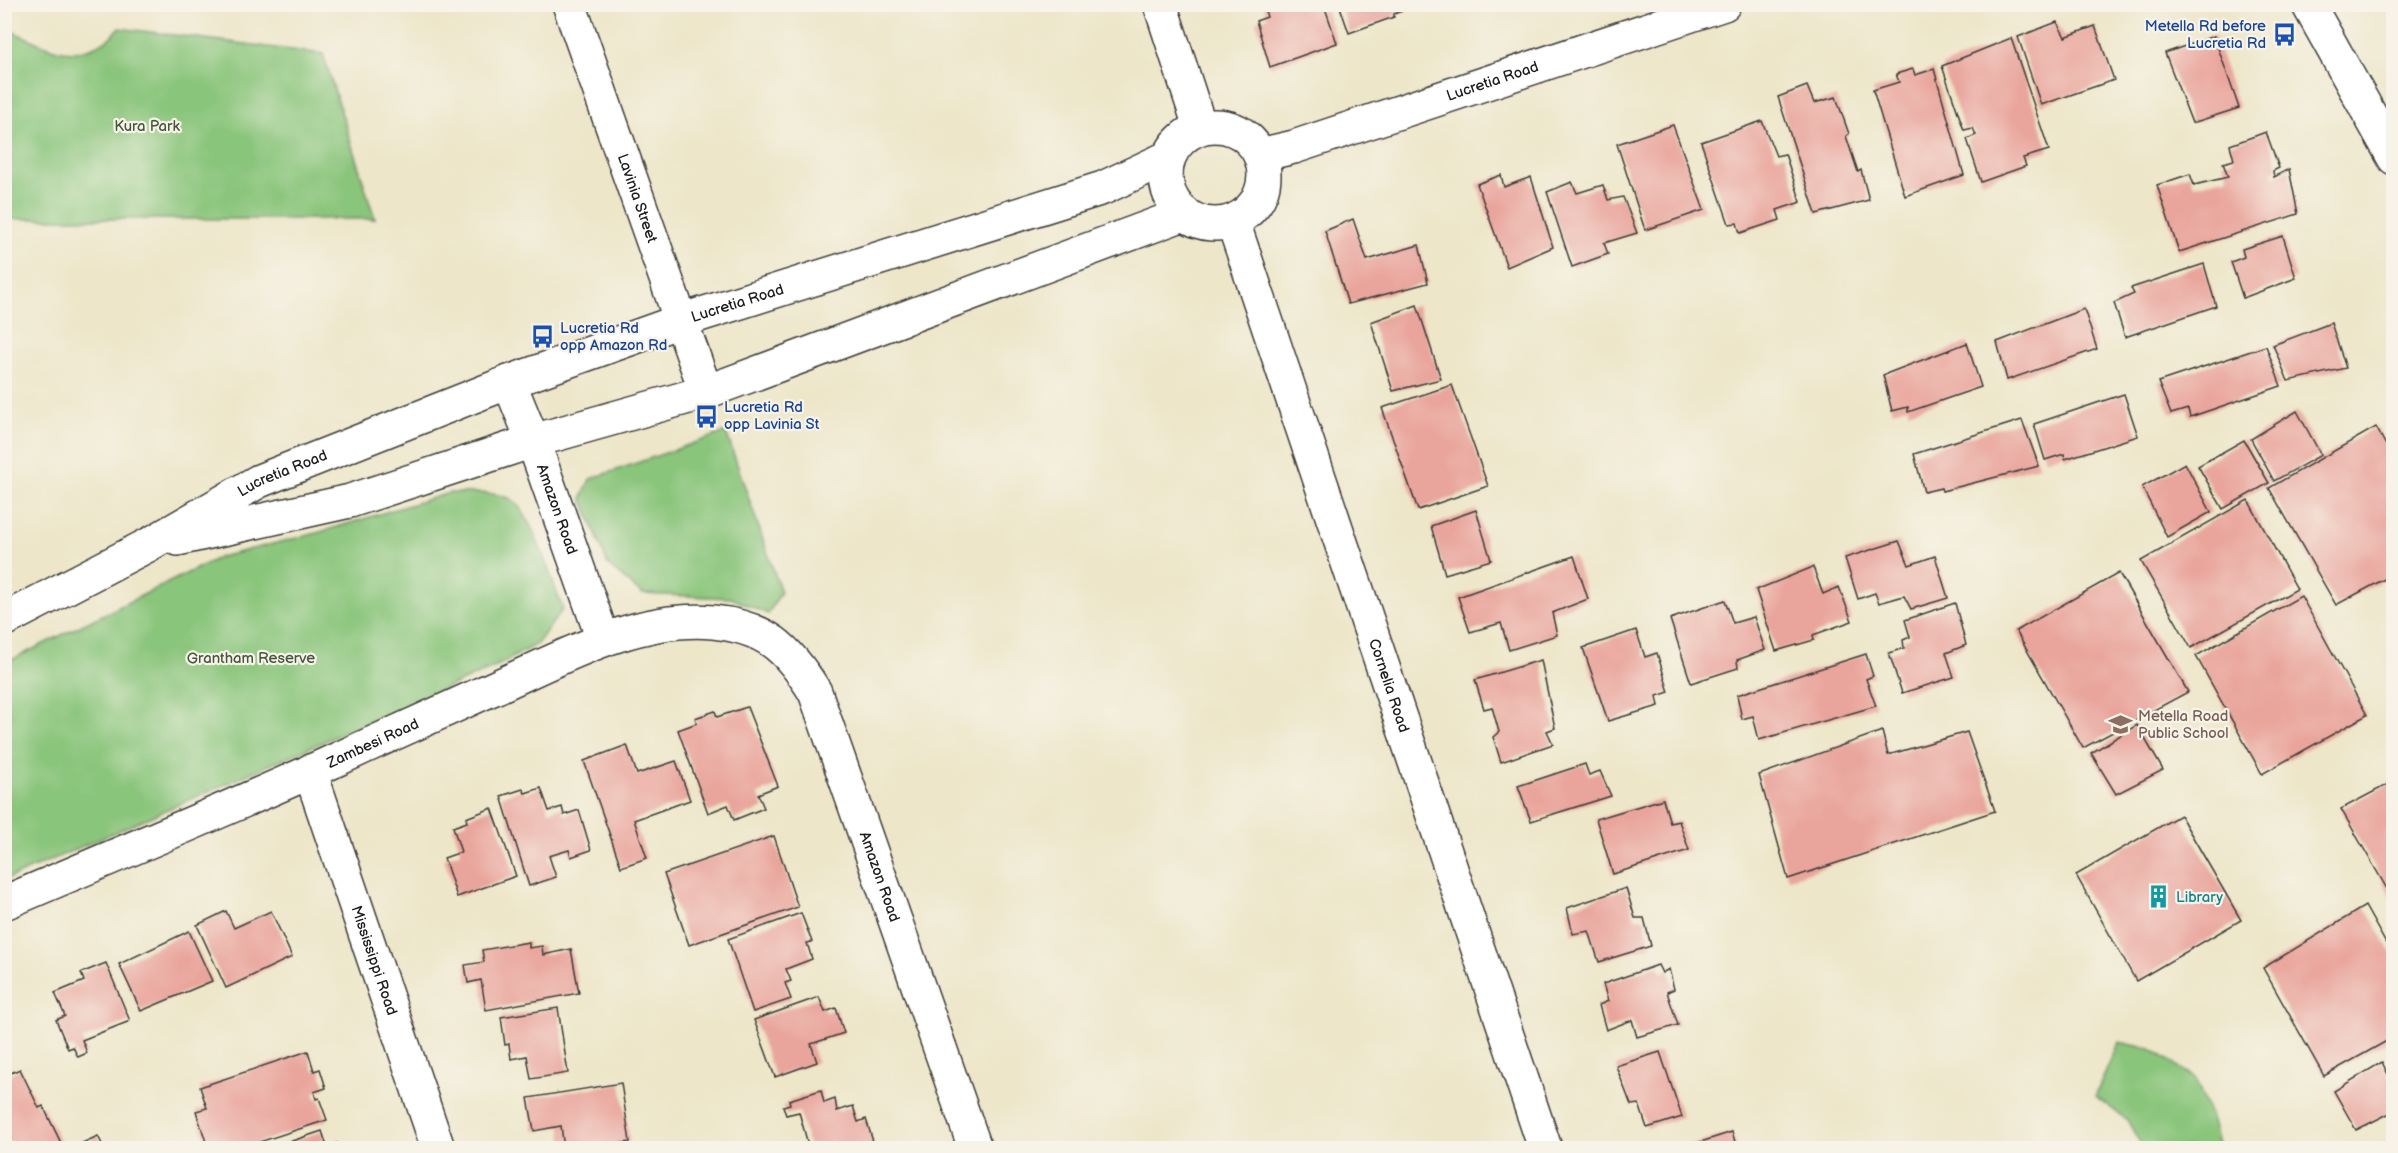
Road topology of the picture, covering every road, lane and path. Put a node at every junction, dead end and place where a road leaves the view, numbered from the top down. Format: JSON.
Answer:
{"nodes":[{"id":1,"x":569,"y":4,"type":"edge"},
{"id":2,"x":1160,"y":4,"type":"edge"},
{"id":3,"x":1724,"y":4,"type":"edge"},
{"id":4,"x":2308,"y":4,"type":"edge"},
{"id":5,"x":1200,"y":127,"type":"junction"},
{"id":6,"x":1260,"y":155,"type":"junction"},
{"id":7,"x":1169,"y":157,"type":"junction"},
{"id":8,"x":2394,"y":158,"type":"edge"},
{"id":9,"x":1184,"y":214,"type":"junction"},
{"id":10,"x":1233,"y":222,"type":"junction"},
{"id":11,"x":680,"y":321,"type":"junction"},
{"id":12,"x":509,"y":382,"type":"junction"},
{"id":13,"x":706,"y":392,"type":"junction"},
{"id":14,"x":533,"y":441,"type":"junction"},
{"id":15,"x":150,"y":544,"type":"junction"},
{"id":16,"x":4,"y":620,"type":"edge"},
{"id":17,"x":750,"y":627,"type":"joint"},
{"id":18,"x":603,"y":639,"type":"junction"},
{"id":19,"x":310,"y":771,"type":"junction"},
{"id":20,"x":4,"y":903,"type":"edge"},
{"id":21,"x":438,"y":1149,"type":"edge"},
{"id":22,"x":975,"y":1149,"type":"edge"},
{"id":23,"x":1545,"y":1149,"type":"edge"}],
"edges":[{"from":1,"to":11,"type":"street","name":"Lavinia Street"},
{"from":2,"to":5,"type":"street"},
{"from":3,"to":6,"type":"street","name":"Lucretia Road"},
{"from":4,"to":8,"type":"street"},
{"from":5,"to":6,"type":"street"},
{"from":5,"to":7,"type":"street"},
{"from":6,"to":10,"type":"street"},
{"from":7,"to":9,"type":"street"},
{"from":7,"to":11,"type":"street","name":"Lucretia Road"},
{"from":9,"to":10,"type":"street"},
{"from":9,"to":13,"type":"street","name":"Lucretia Road"},
{"from":10,"to":23,"type":"street","name":"Cornelia Road"},
{"from":11,"to":12,"type":"street","name":"Lucretia Road"},
{"from":11,"to":13,"type":"street","name":"Lavinia Street"},
{"from":12,"to":14,"type":"street","name":"Amazon Road"},
{"from":12,"to":15,"type":"street","name":"Lucretia Road"},
{"from":13,"to":14,"type":"street","name":"Lucretia Road"},
{"from":14,"to":15,"type":"street","name":"Lucretia Road"},
{"from":14,"to":18,"type":"street","name":"Amazon Road"},
{"from":15,"to":16,"type":"street","name":"Lucretia Road"},
{"from":17,"to":18,"type":"street","name":"Zambesi Road"},
{"from":17,"to":22,"type":"street","name":"Amazon Road"},
{"from":18,"to":19,"type":"street","name":"Zambesi Road"},
{"from":19,"to":20,"type":"street","name":"Zambesi Road"},
{"from":19,"to":21,"type":"street","name":"Mississippi Road"}]}
